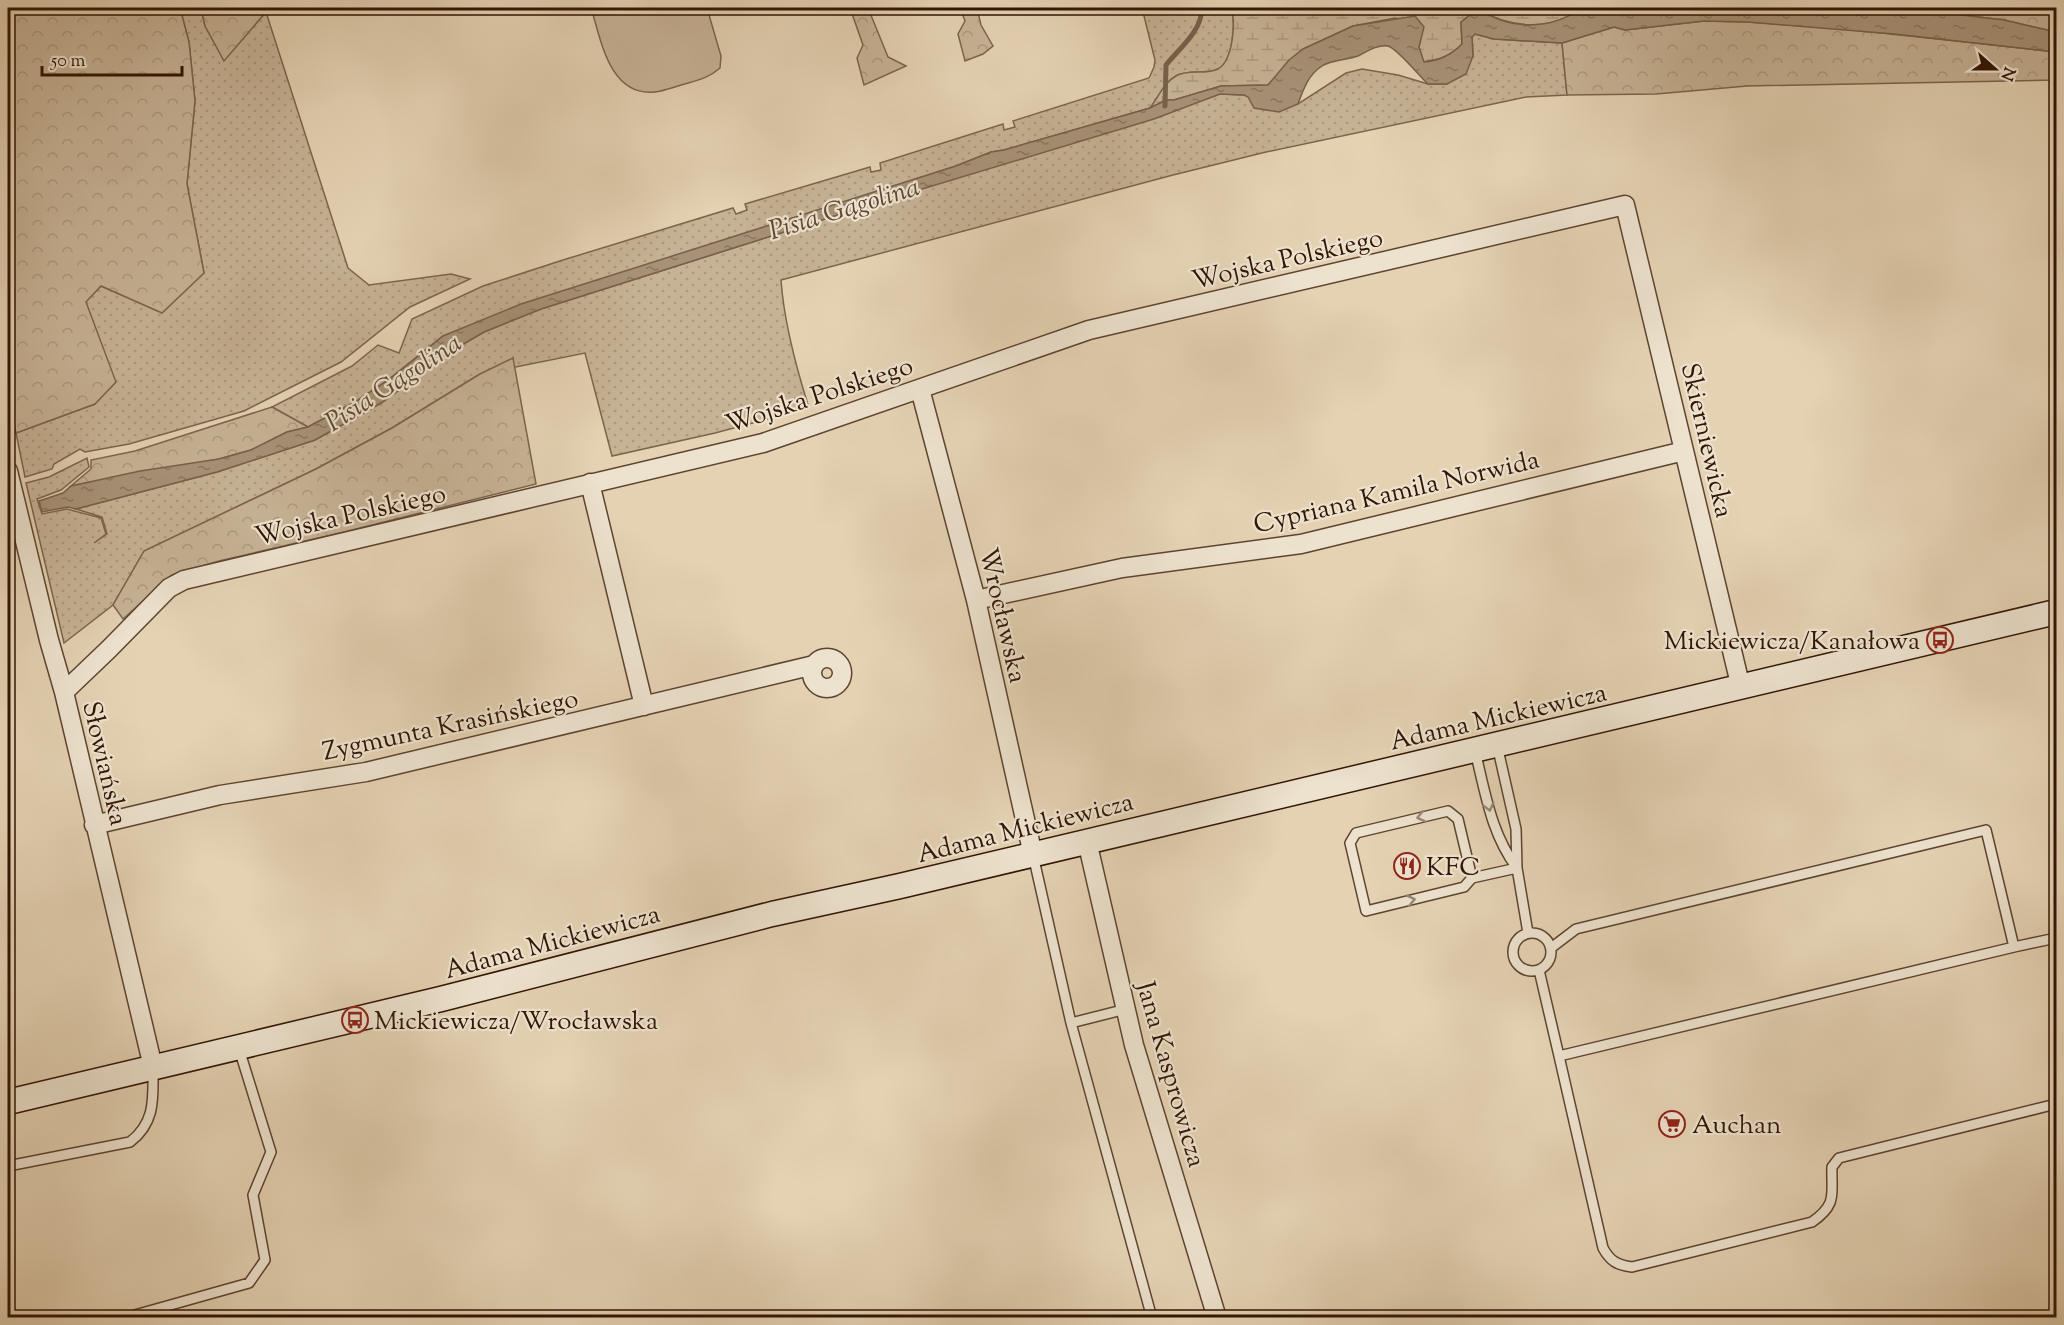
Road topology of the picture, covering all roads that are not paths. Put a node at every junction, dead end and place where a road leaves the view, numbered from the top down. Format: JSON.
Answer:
{"nodes":[{"id":1,"x":1625,"y":204,"type":"joint"},
{"id":2,"x":920,"y":389,"type":"junction"},
{"id":3,"x":1684,"y":451,"type":"junction"},
{"id":4,"x":8,"y":471,"type":"edge"},
{"id":5,"x":590,"y":483,"type":"junction"},
{"id":6,"x":976,"y":600,"type":"junction"},
{"id":7,"x":2056,"y":612,"type":"edge"},
{"id":8,"x":814,"y":665,"type":"dead end"},
{"id":9,"x":1741,"y":688,"type":"junction"},
{"id":10,"x":64,"y":692,"type":"junction"},
{"id":11,"x":644,"y":706,"type":"junction"},
{"id":12,"x":1486,"y":748,"type":"junction"},
{"id":13,"x":94,"y":825,"type":"junction"},
{"id":14,"x":1087,"y":841,"type":"junction"},
{"id":15,"x":1033,"y":855,"type":"junction"},
{"id":16,"x":1517,"y":867,"type":"junction"},
{"id":17,"x":1472,"y":878,"type":"junction"},
{"id":18,"x":1528,"y":933,"type":"junction"},
{"id":19,"x":2056,"y":938,"type":"edge"},
{"id":20,"x":2014,"y":947,"type":"junction"},
{"id":21,"x":1551,"y":948,"type":"junction"},
{"id":22,"x":1539,"y":970,"type":"junction"},
{"id":23,"x":1126,"y":1009,"type":"junction"},
{"id":24,"x":1071,"y":1023,"type":"junction"},
{"id":25,"x":239,"y":1046,"type":"junction"},
{"id":26,"x":1559,"y":1056,"type":"junction"},
{"id":27,"x":153,"y":1067,"type":"junction"},
{"id":28,"x":8,"y":1101,"type":"edge"},
{"id":29,"x":2056,"y":1104,"type":"edge"},
{"id":30,"x":8,"y":1166,"type":"edge"},
{"id":31,"x":124,"y":1317,"type":"edge"},
{"id":32,"x":1152,"y":1317,"type":"edge"},
{"id":33,"x":1217,"y":1317,"type":"edge"}],
"edges":[{"from":1,"to":2,"type":"street","name":"Wojska Polskiego"},
{"from":1,"to":3,"type":"street","name":"Skierniewicka"},
{"from":2,"to":5,"type":"street","name":"Wojska Polskiego"},
{"from":2,"to":6,"type":"street","name":"Wrocławska"},
{"from":3,"to":6,"type":"street","name":"Cypriana Kamila Norwida"},
{"from":3,"to":9,"type":"street","name":"Skierniewicka"},
{"from":4,"to":10,"type":"street","name":"Słowiańska"},
{"from":5,"to":10,"type":"street","name":"Wojska Polskiego"},
{"from":5,"to":11,"type":"street"},
{"from":6,"to":15,"type":"street","name":"Wrocławska"},
{"from":7,"to":9,"type":"street","name":"Adama Mickiewicza"},
{"from":8,"to":11,"type":"street","name":"Zygmunta Krasińskiego"},
{"from":9,"to":12,"type":"street","name":"Adama Mickiewicza"},
{"from":10,"to":13,"type":"street","name":"Słowiańska"},
{"from":11,"to":13,"type":"street","name":"Zygmunta Krasińskiego"},
{"from":12,"to":14,"type":"street","name":"Adama Mickiewicza"},
{"from":12,"to":16,"type":"lane"},
{"from":12,"to":16,"type":"lane","one_way":true},
{"from":13,"to":27,"type":"street","name":"Słowiańska"},
{"from":14,"to":15,"type":"street","name":"Adama Mickiewicza"},
{"from":14,"to":23,"type":"street","name":"Jana Kasprowicza"},
{"from":15,"to":24,"type":"lane"},
{"from":15,"to":25,"type":"street","name":"Adama Mickiewicza"},
{"from":16,"to":17,"type":"lane"},
{"from":16,"to":18,"type":"lane"},
{"from":17,"to":17,"type":"lane","one_way":true},
{"from":18,"to":21,"type":"lane"},
{"from":18,"to":22,"type":"lane"},
{"from":19,"to":20,"type":"lane"},
{"from":20,"to":21,"type":"lane"},
{"from":20,"to":26,"type":"lane"},
{"from":21,"to":22,"type":"lane"},
{"from":22,"to":26,"type":"lane"},
{"from":23,"to":24,"type":"lane"},
{"from":23,"to":33,"type":"street","name":"Jana Kasprowicza"},
{"from":24,"to":32,"type":"lane"},
{"from":25,"to":27,"type":"street","name":"Adama Mickiewicza"},
{"from":25,"to":31,"type":"lane"},
{"from":26,"to":29,"type":"lane"},
{"from":27,"to":28,"type":"street","name":"Adama Mickiewicza"},
{"from":27,"to":30,"type":"lane"}]}
